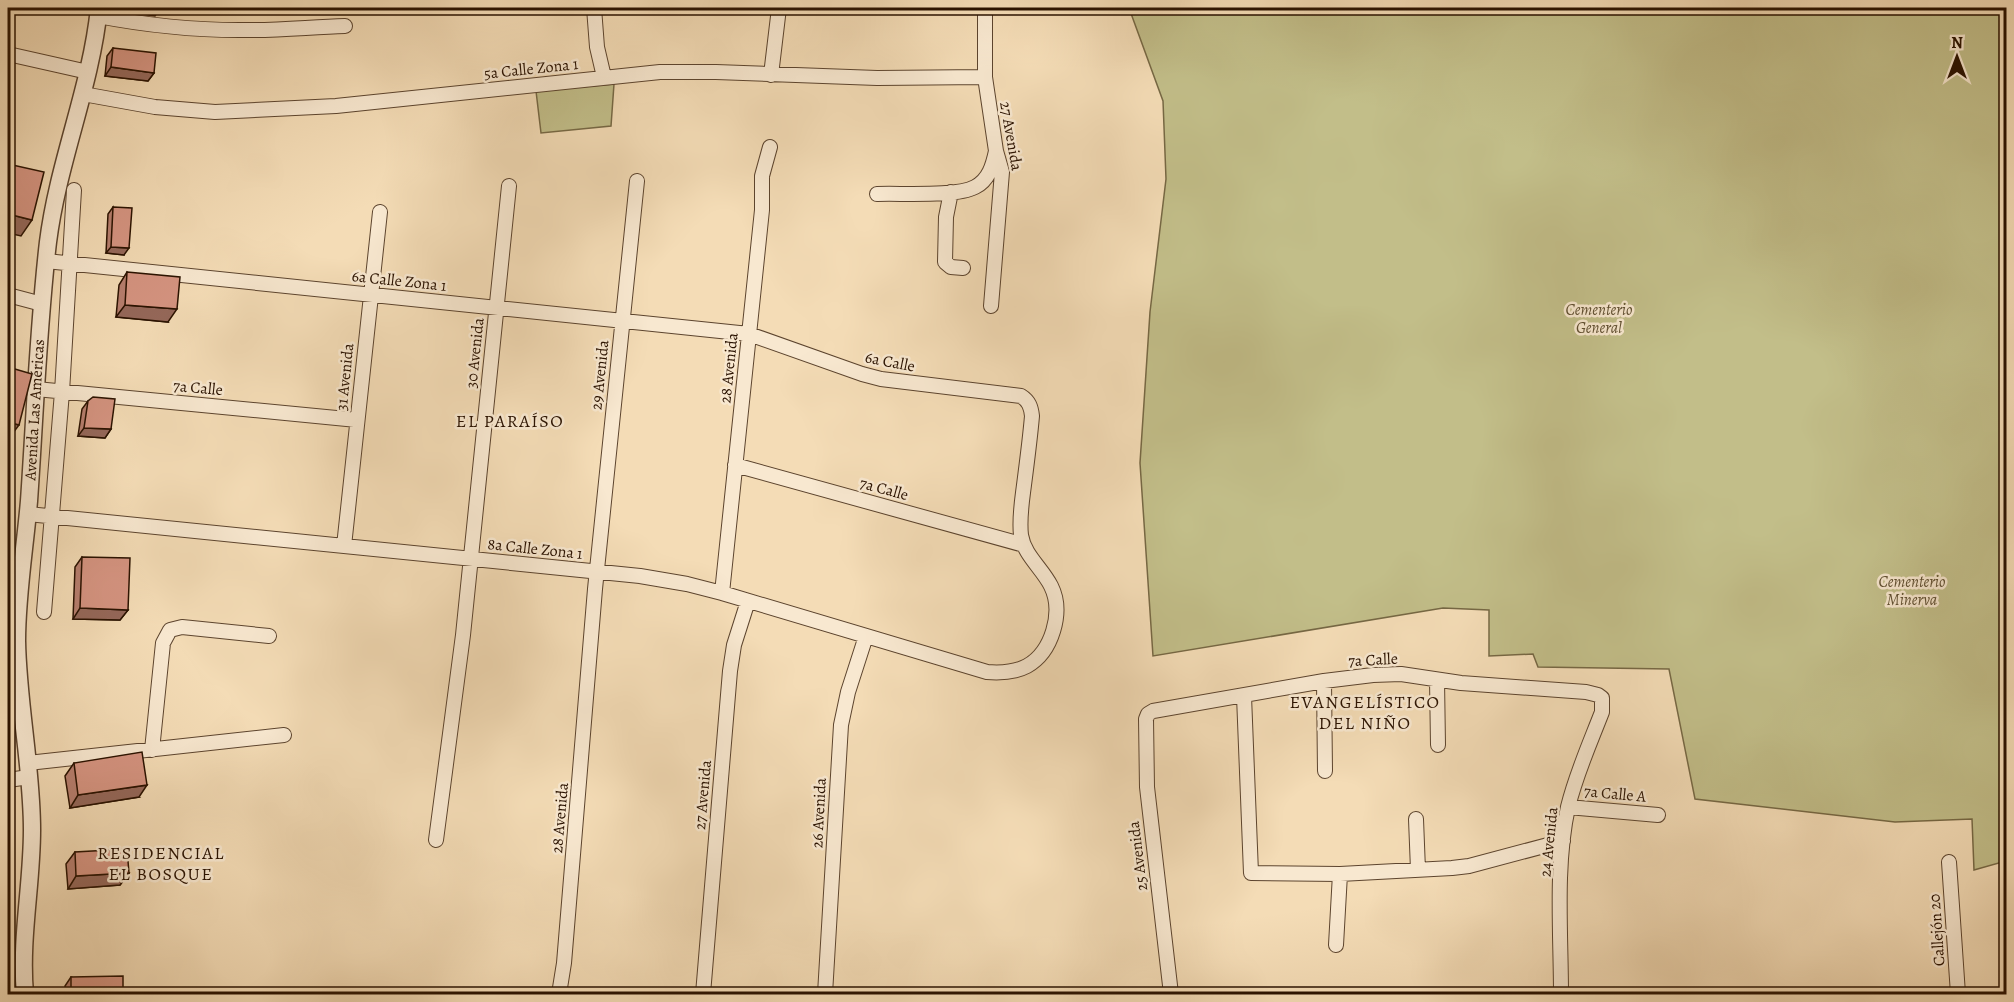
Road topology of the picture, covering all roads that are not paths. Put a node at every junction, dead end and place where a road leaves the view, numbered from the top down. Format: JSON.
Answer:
{"nodes":[{"id":1,"x":594,"y":8,"type":"edge"},
{"id":2,"x":779,"y":8,"type":"edge"},
{"id":3,"x":985,"y":8,"type":"edge"},
{"id":4,"x":98,"y":12,"type":"edge"},
{"id":5,"x":345,"y":26,"type":"dead end"},
{"id":6,"x":8,"y":54,"type":"edge"},
{"id":7,"x":88,"y":72,"type":"junction"},
{"id":8,"x":771,"y":75,"type":"junction"},
{"id":9,"x":604,"y":77,"type":"junction"},
{"id":10,"x":985,"y":77,"type":"junction"},
{"id":11,"x":83,"y":94,"type":"junction"},
{"id":12,"x":770,"y":147,"type":"dead end"},
{"id":13,"x":996,"y":151,"type":"junction"},
{"id":14,"x":638,"y":181,"type":"dead end"},
{"id":15,"x":509,"y":186,"type":"dead end"},
{"id":16,"x":74,"y":190,"type":"dead end"},
{"id":17,"x":951,"y":192,"type":"junction"},
{"id":18,"x":878,"y":194,"type":"dead end"},
{"id":19,"x":380,"y":212,"type":"dead end"},
{"id":20,"x":46,"y":261,"type":"junction"},
{"id":21,"x":70,"y":263,"type":"junction"},
{"id":22,"x":963,"y":268,"type":"dead end"},
{"id":23,"x":370,"y":294,"type":"junction"},
{"id":24,"x":8,"y":295,"type":"edge"},
{"id":25,"x":42,"y":304,"type":"junction"},
{"id":26,"x":991,"y":306,"type":"dead end"},
{"id":27,"x":496,"y":307,"type":"junction"},
{"id":28,"x":623,"y":321,"type":"junction"},
{"id":29,"x":749,"y":334,"type":"junction"},
{"id":30,"x":36,"y":389,"type":"junction"},
{"id":31,"x":62,"y":392,"type":"junction"},
{"id":32,"x":357,"y":420,"type":"junction"},
{"id":33,"x":735,"y":465,"type":"junction"},
{"id":34,"x":28,"y":514,"type":"junction"},
{"id":35,"x":52,"y":516,"type":"junction"},
{"id":36,"x":1024,"y":545,"type":"junction"},
{"id":37,"x":344,"y":546,"type":"junction"},
{"id":38,"x":470,"y":560,"type":"junction"},
{"id":39,"x":596,"y":572,"type":"junction"},
{"id":40,"x":722,"y":593,"type":"junction"},
{"id":41,"x":748,"y":602,"type":"junction"},
{"id":42,"x":13,"y":611,"type":"edge"},
{"id":43,"x":44,"y":612,"type":"dead end"},
{"id":44,"x":269,"y":636,"type":"dead end"},
{"id":45,"x":866,"y":636,"type":"junction"},
{"id":46,"x":1437,"y":680,"type":"junction"},
{"id":47,"x":1324,"y":681,"type":"junction"},
{"id":48,"x":1244,"y":696,"type":"junction"},
{"id":49,"x":1602,"y":698,"type":"joint"},
{"id":50,"x":1148,"y":714,"type":"joint"},
{"id":51,"x":284,"y":735,"type":"dead end"},
{"id":52,"x":1438,"y":745,"type":"dead end"},
{"id":53,"x":152,"y":750,"type":"junction"},
{"id":54,"x":28,"y":770,"type":"junction"},
{"id":55,"x":1325,"y":771,"type":"dead end"},
{"id":56,"x":8,"y":780,"type":"edge"},
{"id":57,"x":1568,"y":807,"type":"junction"},
{"id":58,"x":1658,"y":814,"type":"dead end"},
{"id":59,"x":1416,"y":819,"type":"dead end"},
{"id":60,"x":436,"y":840,"type":"dead end"},
{"id":61,"x":1563,"y":841,"type":"junction"},
{"id":62,"x":1949,"y":862,"type":"dead end"},
{"id":63,"x":1418,"y":870,"type":"junction"},
{"id":64,"x":1340,"y":874,"type":"junction"},
{"id":65,"x":1336,"y":945,"type":"dead end"},
{"id":66,"x":25,"y":994,"type":"edge"},
{"id":67,"x":559,"y":994,"type":"edge"},
{"id":68,"x":703,"y":994,"type":"edge"},
{"id":69,"x":825,"y":994,"type":"edge"},
{"id":70,"x":1171,"y":994,"type":"edge"},
{"id":71,"x":1561,"y":994,"type":"edge"},
{"id":72,"x":1958,"y":994,"type":"edge"}],
"edges":[{"from":1,"to":9,"type":"street"},
{"from":2,"to":8,"type":"street"},
{"from":3,"to":10,"type":"street","name":"27 Avenida"},
{"from":4,"to":5,"type":"street"},
{"from":4,"to":7,"type":"street","name":"Avenida Las Américas"},
{"from":6,"to":7,"type":"street"},
{"from":7,"to":11,"type":"street","name":"Avenida Las Américas"},
{"from":8,"to":9,"type":"street","name":"5a Calle Zona 1"},
{"from":8,"to":10,"type":"street","name":"5a Calle Zona 1"},
{"from":9,"to":11,"type":"street","name":"5a Calle Zona 1"},
{"from":10,"to":13,"type":"street","name":"27 Avenida"},
{"from":11,"to":20,"type":"street","name":"Avenida Las Américas"},
{"from":12,"to":29,"type":"street","name":"28 Avenida"},
{"from":13,"to":17,"type":"street"},
{"from":13,"to":26,"type":"street","name":"27 Avenida"},
{"from":14,"to":28,"type":"street","name":"29 Avenida"},
{"from":15,"to":27,"type":"street","name":"30 Avenida"},
{"from":16,"to":21,"type":"street"},
{"from":17,"to":18,"type":"street"},
{"from":17,"to":22,"type":"street"},
{"from":19,"to":23,"type":"street","name":"31 Avenida"},
{"from":20,"to":21,"type":"street","name":"6a Calle Zona 1"},
{"from":20,"to":25,"type":"street","name":"Avenida Las Américas"},
{"from":21,"to":23,"type":"street","name":"6a Calle Zona 1"},
{"from":21,"to":31,"type":"street"},
{"from":23,"to":27,"type":"street","name":"6a Calle Zona 1"},
{"from":23,"to":32,"type":"street","name":"31 Avenida"},
{"from":24,"to":25,"type":"street"},
{"from":25,"to":30,"type":"street","name":"Avenida Las Américas"},
{"from":27,"to":28,"type":"street","name":"6a Calle Zona 1"},
{"from":27,"to":38,"type":"street","name":"30 Avenida"},
{"from":28,"to":29,"type":"street","name":"6a Calle Zona 1"},
{"from":28,"to":39,"type":"street","name":"29 Avenida"},
{"from":29,"to":33,"type":"street","name":"28 Avenida"},
{"from":29,"to":36,"type":"street","name":"6a Calle"},
{"from":30,"to":31,"type":"street","name":"7a Calle"},
{"from":30,"to":34,"type":"street","name":"Avenida Las Américas"},
{"from":31,"to":32,"type":"street","name":"7a Calle"},
{"from":31,"to":35,"type":"street"},
{"from":32,"to":37,"type":"street","name":"31 Avenida"},
{"from":33,"to":36,"type":"street","name":"7a Calle"},
{"from":33,"to":40,"type":"street","name":"28 Avenida"},
{"from":34,"to":35,"type":"street","name":"8a Calle Zona 1"},
{"from":34,"to":42,"type":"street","name":"Avenida Las Américas"},
{"from":35,"to":37,"type":"street","name":"8a Calle Zona 1"},
{"from":35,"to":43,"type":"street"},
{"from":36,"to":45,"type":"street","name":"8a Calle Zona 1"},
{"from":37,"to":38,"type":"street","name":"8a Calle Zona 1"},
{"from":38,"to":39,"type":"street","name":"8a Calle Zona 1"},
{"from":38,"to":60,"type":"street","name":"30 Avenida"},
{"from":39,"to":40,"type":"street","name":"8a Calle Zona 1"},
{"from":39,"to":67,"type":"street","name":"28 Avenida"},
{"from":40,"to":41,"type":"street","name":"8a Calle Zona 1"},
{"from":41,"to":45,"type":"street","name":"8a Calle Zona 1"},
{"from":41,"to":68,"type":"street","name":"27 Avenida"},
{"from":42,"to":54,"type":"street","name":"Avenida Las Américas"},
{"from":44,"to":53,"type":"street"},
{"from":45,"to":69,"type":"street","name":"26 Avenida"},
{"from":46,"to":47,"type":"street","name":"7a Calle"},
{"from":46,"to":49,"type":"street","name":"7a Calle"},
{"from":46,"to":52,"type":"street"},
{"from":47,"to":48,"type":"street","name":"7a Calle"},
{"from":47,"to":55,"type":"street"},
{"from":48,"to":50,"type":"street","name":"7a Calle"},
{"from":48,"to":64,"type":"street"},
{"from":49,"to":57,"type":"street","name":"24 Avenida"},
{"from":50,"to":70,"type":"street","name":"25 Avenida"},
{"from":51,"to":53,"type":"street"},
{"from":53,"to":54,"type":"street"},
{"from":54,"to":56,"type":"street"},
{"from":54,"to":66,"type":"street","name":"Avenida Las Américas"},
{"from":57,"to":58,"type":"street","name":"7a Calle A"},
{"from":57,"to":61,"type":"street","name":"24 Avenida"},
{"from":59,"to":63,"type":"street"},
{"from":61,"to":63,"type":"street"},
{"from":61,"to":71,"type":"street","name":"24 Avenida"},
{"from":62,"to":72,"type":"street","name":"Callejón 20"},
{"from":63,"to":64,"type":"street"},
{"from":64,"to":65,"type":"street"}]}
